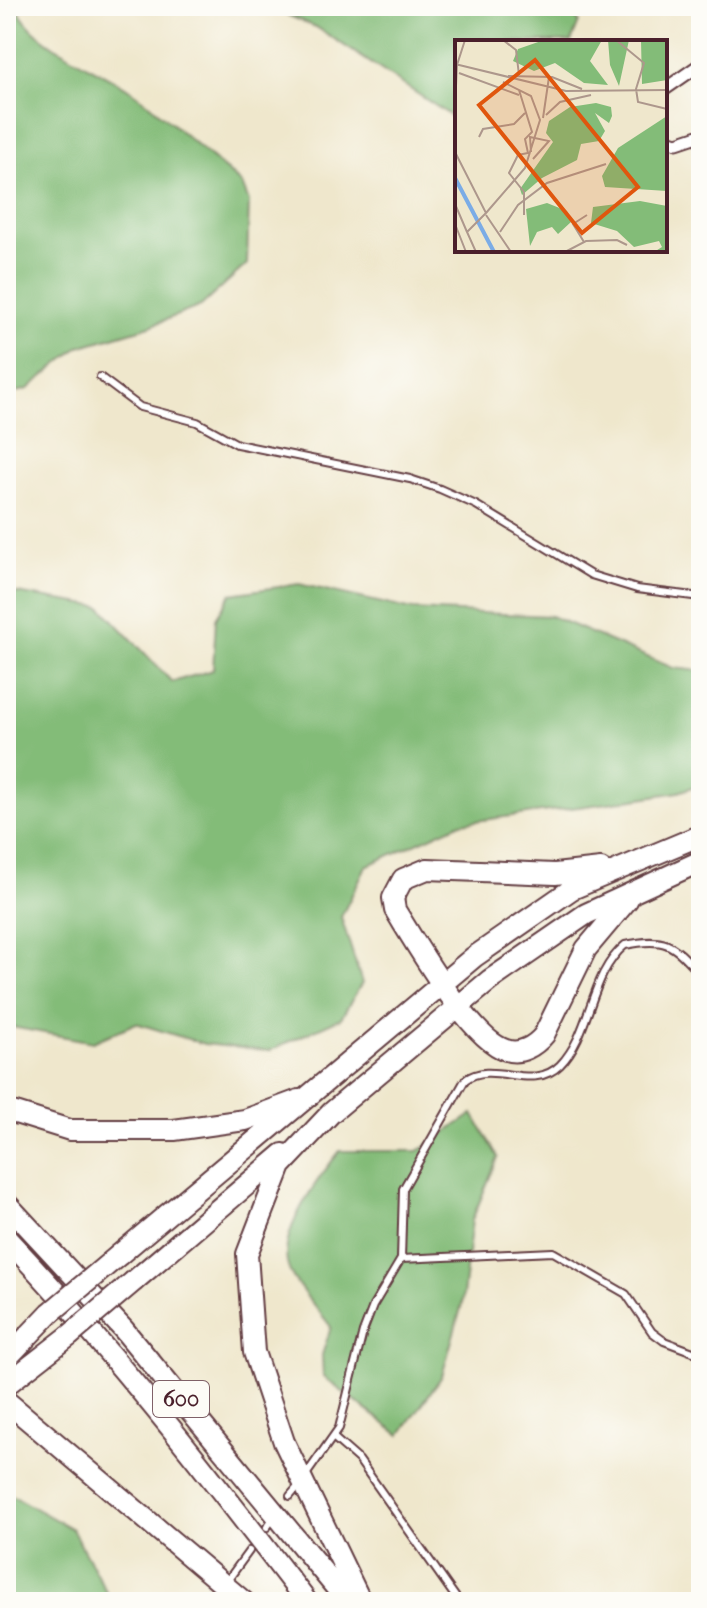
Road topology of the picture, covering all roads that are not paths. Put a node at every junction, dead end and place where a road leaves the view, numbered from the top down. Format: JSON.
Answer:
{"nodes":[{"id":1,"x":701,"y":64,"type":"edge"},
{"id":2,"x":667,"y":88,"type":"edge"},
{"id":3,"x":701,"y":135,"type":"edge"},
{"id":4,"x":667,"y":140,"type":"edge"},
{"id":5,"x":100,"y":377,"type":"dead end"},
{"id":6,"x":701,"y":597,"type":"edge"},
{"id":7,"x":701,"y":835,"type":"edge"},
{"id":8,"x":701,"y":861,"type":"edge"},
{"id":9,"x":629,"y":865,"type":"junction"},
{"id":10,"x":637,"y":890,"type":"junction"},
{"id":11,"x":701,"y":975,"type":"edge"},
{"id":12,"x":442,"y":985,"type":"junction"},
{"id":13,"x":459,"y":1006,"type":"junction"},
{"id":14,"x":314,"y":1094,"type":"junction"},
{"id":15,"x":6,"y":1110,"type":"edge"},
{"id":16,"x":331,"y":1113,"type":"junction"},
{"id":17,"x":6,"y":1203,"type":"edge"},
{"id":18,"x":6,"y":1238,"type":"edge"},
{"id":19,"x":401,"y":1259,"type":"junction"},
{"id":20,"x":701,"y":1355,"type":"edge"},
{"id":21,"x":6,"y":1359,"type":"edge"},
{"id":22,"x":6,"y":1385,"type":"edge"},
{"id":23,"x":6,"y":1401,"type":"edge"},
{"id":24,"x":334,"y":1438,"type":"junction"},
{"id":25,"x":308,"y":1472,"type":"dead end"},
{"id":26,"x":296,"y":1489,"type":"dead end"},
{"id":27,"x":290,"y":1496,"type":"dead end"},
{"id":28,"x":249,"y":1551,"type":"dead end"},
{"id":29,"x":230,"y":1577,"type":"dead end"},
{"id":30,"x":219,"y":1592,"type":"dead end"},
{"id":31,"x":211,"y":1602,"type":"edge"},
{"id":32,"x":244,"y":1602,"type":"edge"},
{"id":33,"x":307,"y":1602,"type":"edge"},
{"id":34,"x":348,"y":1602,"type":"edge"},
{"id":35,"x":361,"y":1602,"type":"edge"},
{"id":36,"x":459,"y":1602,"type":"edge"}],
"edges":[{"from":1,"to":2,"type":"street"},
{"from":3,"to":4,"type":"street"},
{"from":5,"to":6,"type":"lane"},
{"from":7,"to":9,"type":"highway"},
{"from":8,"to":10,"type":"highway"},
{"from":9,"to":12,"type":"highway"},
{"from":9,"to":12,"type":"highway"},
{"from":10,"to":13,"type":"highway"},
{"from":10,"to":13,"type":"highway"},
{"from":11,"to":19,"type":"lane"},
{"from":12,"to":13,"type":"highway"},
{"from":12,"to":14,"type":"highway"},
{"from":13,"to":16,"type":"highway"},
{"from":14,"to":15,"type":"highway"},
{"from":14,"to":21,"type":"highway","bridge":true},
{"from":16,"to":22,"type":"highway","bridge":true},
{"from":16,"to":35,"type":"highway"},
{"from":17,"to":34,"type":"highway","number":"600"},
{"from":18,"to":33,"type":"highway","number":"600"},
{"from":19,"to":20,"type":"lane"},
{"from":19,"to":24,"type":"lane"},
{"from":23,"to":32,"type":"highway"},
{"from":24,"to":25,"type":"lane"},
{"from":24,"to":36,"type":"lane"},
{"from":26,"to":27,"type":"lane"},
{"from":28,"to":29,"type":"lane"},
{"from":30,"to":31,"type":"lane"}]}
